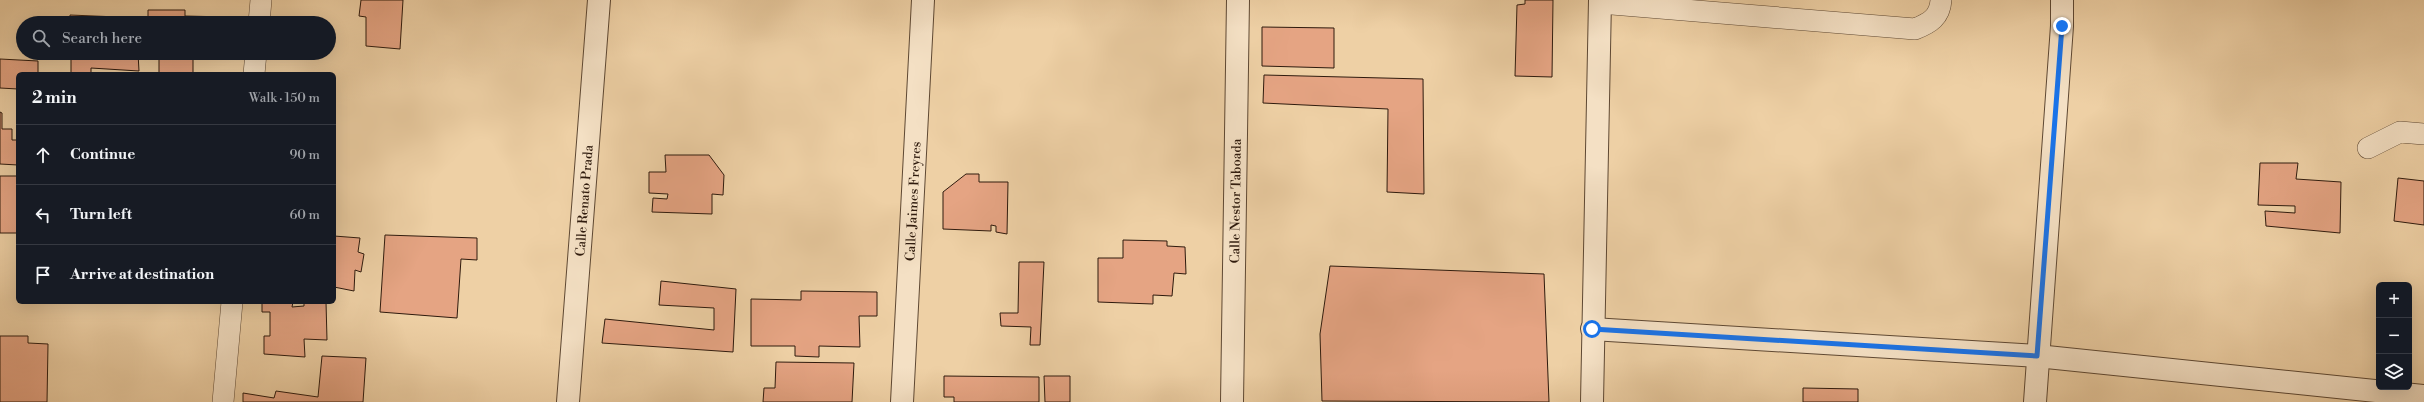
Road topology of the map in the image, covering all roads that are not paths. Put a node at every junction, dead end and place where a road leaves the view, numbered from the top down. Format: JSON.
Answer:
{"nodes":[{"id":1,"x":261,"y":0,"type":"edge"},
{"id":2,"x":599,"y":0,"type":"edge"},
{"id":3,"x":923,"y":0,"type":"edge"},
{"id":4,"x":1238,"y":0,"type":"edge"},
{"id":5,"x":1941,"y":0,"type":"edge"},
{"id":6,"x":2062,"y":0,"type":"edge"},
{"id":7,"x":1600,"y":1,"type":"edge"},
{"id":8,"x":259,"y":16,"type":"edge"},
{"id":9,"x":255,"y":60,"type":"edge"},
{"id":10,"x":254,"y":72,"type":"edge"},
{"id":11,"x":2424,"y":134,"type":"edge"},
{"id":12,"x":2368,"y":148,"type":"dead end"},
{"id":13,"x":232,"y":304,"type":"edge"},
{"id":14,"x":1592,"y":329,"type":"junction"},
{"id":15,"x":2037,"y":356,"type":"junction"},
{"id":16,"x":2424,"y":396,"type":"edge"},
{"id":17,"x":223,"y":402,"type":"edge"},
{"id":18,"x":568,"y":402,"type":"edge"},
{"id":19,"x":902,"y":402,"type":"edge"},
{"id":20,"x":1232,"y":402,"type":"edge"},
{"id":21,"x":1592,"y":402,"type":"edge"},
{"id":22,"x":2035,"y":402,"type":"edge"}],
"edges":[{"from":1,"to":8,"type":"lane"},
{"from":2,"to":18,"type":"street","name":"Calle Renato Prada"},
{"from":3,"to":19,"type":"street","name":"Calle Jaimes Freyres"},
{"from":4,"to":20,"type":"street","name":"Calle Nestor Taboada"},
{"from":5,"to":7,"type":"lane"},
{"from":6,"to":15,"type":"street"},
{"from":7,"to":14,"type":"street"},
{"from":9,"to":10,"type":"lane"},
{"from":11,"to":12,"type":"lane"},
{"from":13,"to":17,"type":"lane"},
{"from":14,"to":15,"type":"street"},
{"from":14,"to":21,"type":"street"},
{"from":15,"to":16,"type":"street"},
{"from":15,"to":22,"type":"street"}]}
